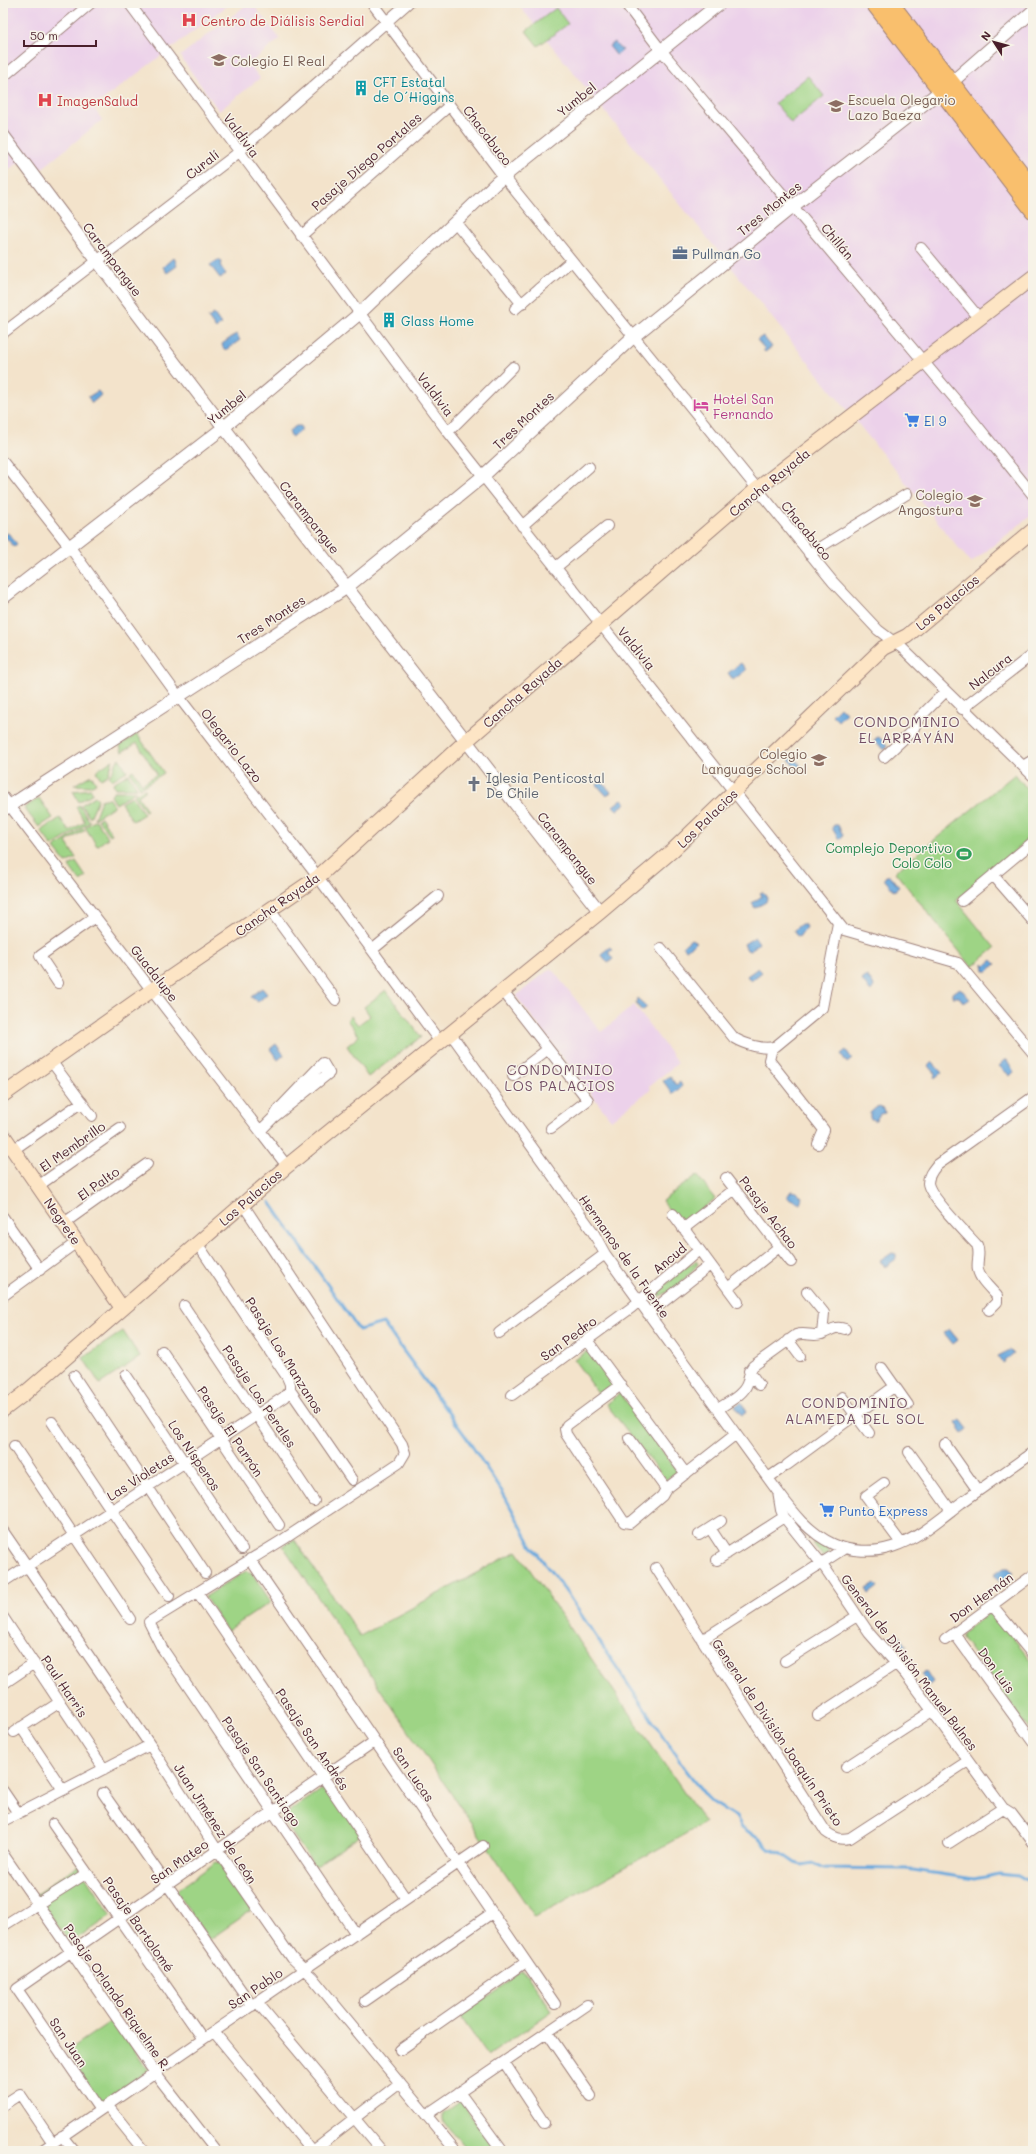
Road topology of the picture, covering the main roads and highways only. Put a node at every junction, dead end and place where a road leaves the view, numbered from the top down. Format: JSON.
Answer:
{"nodes":[{"id":1,"x":873,"y":3,"type":"edge"},
{"id":2,"x":891,"y":3,"type":"edge"},
{"id":3,"x":946,"y":86,"type":"junction"},
{"id":4,"x":1033,"y":188,"type":"edge"},
{"id":5,"x":1033,"y":211,"type":"edge"},
{"id":6,"x":1033,"y":277,"type":"edge"},
{"id":7,"x":1033,"y":530,"type":"edge"},
{"id":8,"x":3,"y":1095,"type":"edge"},
{"id":9,"x":3,"y":1135,"type":"edge"},
{"id":10,"x":122,"y":1308,"type":"junction"},
{"id":11,"x":3,"y":1410,"type":"edge"}],
"edges":[{"from":1,"to":3,"type":"main road"},
{"from":2,"to":3,"type":"main road"},
{"from":3,"to":4,"type":"main road"},
{"from":3,"to":5,"type":"main road"},
{"from":6,"to":8,"type":"main road","name":"Cancha Rayada"},
{"from":7,"to":10,"type":"main road","name":"Los Palacios"},
{"from":9,"to":10,"type":"main road","name":"Negrete"},
{"from":10,"to":11,"type":"main road","name":"Los Palacios"}]}
